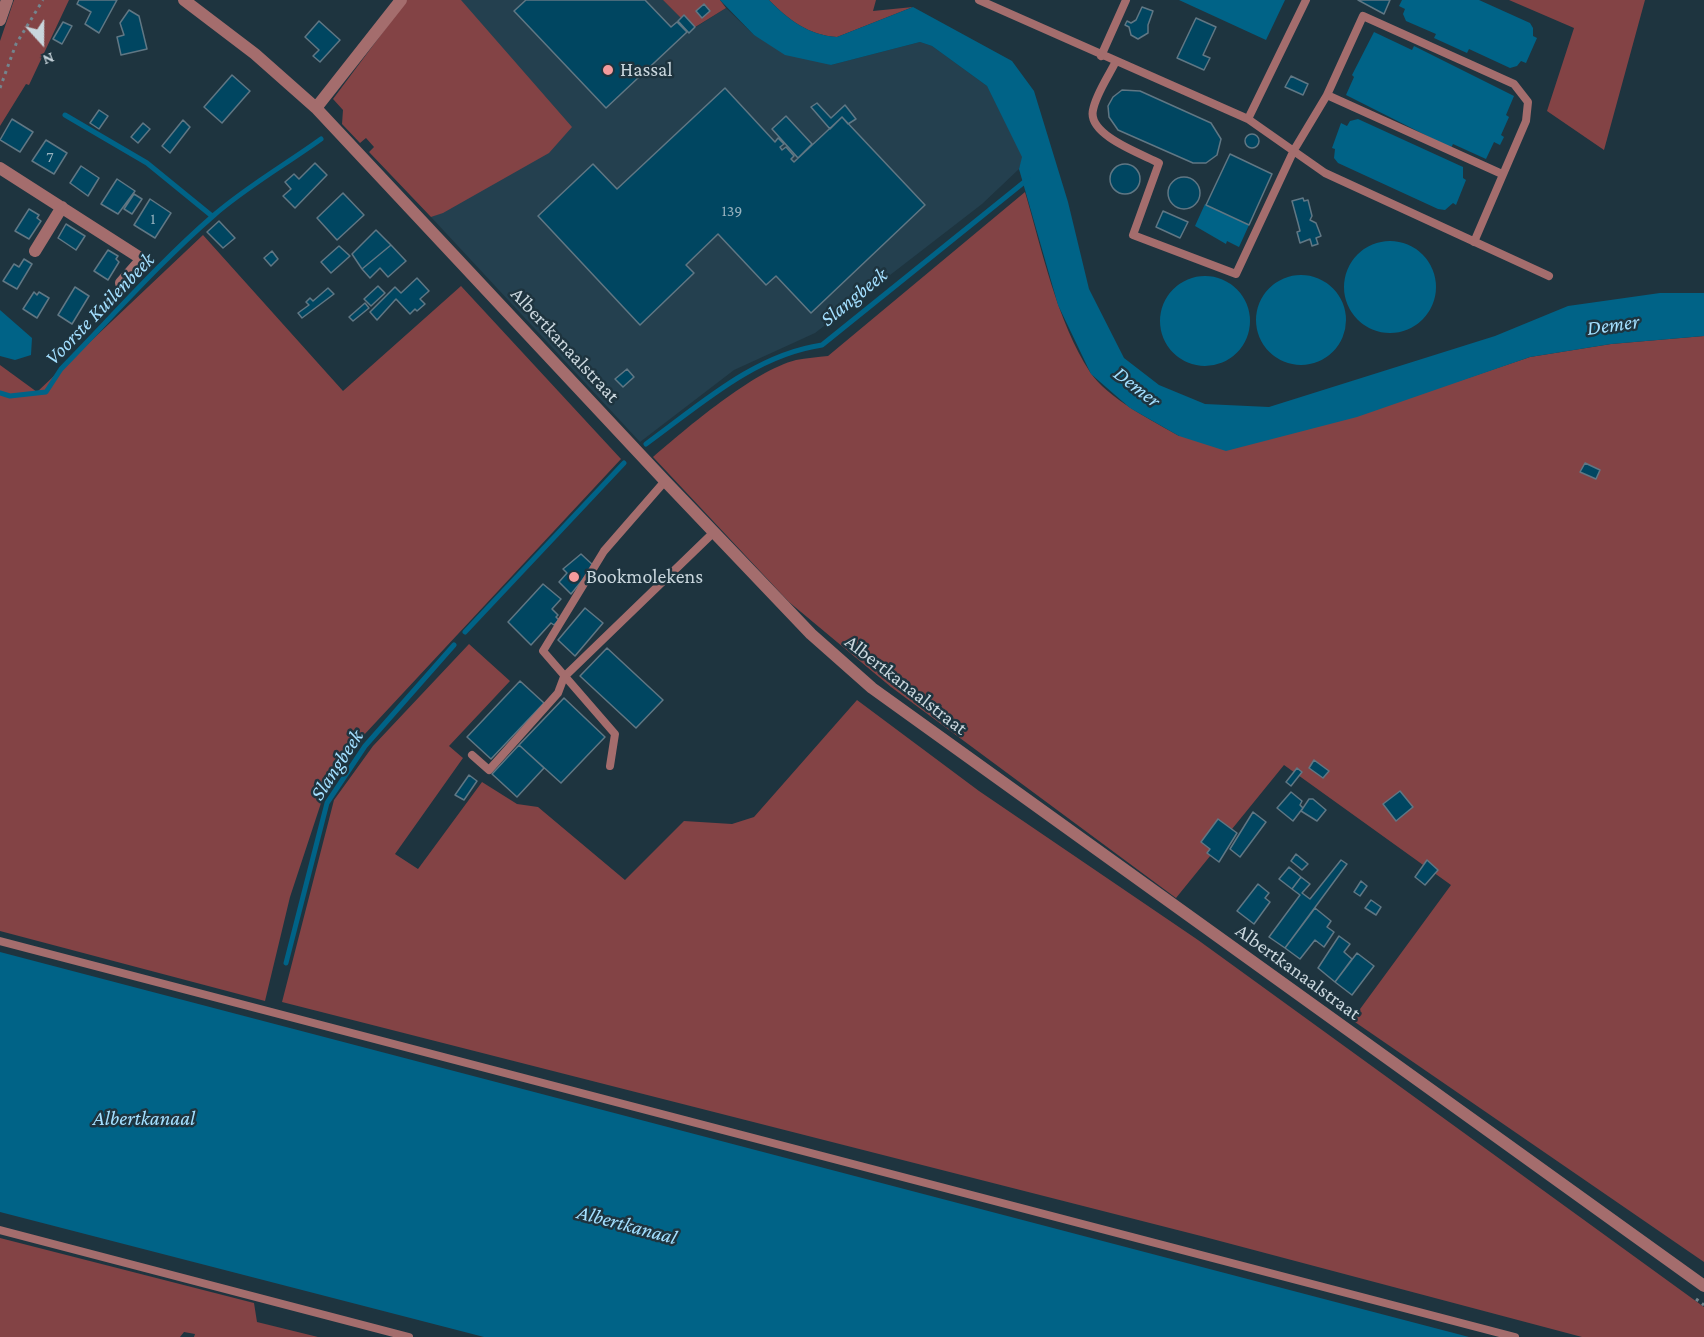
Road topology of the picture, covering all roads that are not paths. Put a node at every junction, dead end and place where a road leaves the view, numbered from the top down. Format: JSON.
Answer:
{"nodes":[{"id":1,"x":7,"y":0,"type":"edge"},
{"id":2,"x":184,"y":0,"type":"edge"},
{"id":3,"x":401,"y":0,"type":"edge"},
{"id":4,"x":979,"y":0,"type":"edge"},
{"id":5,"x":1126,"y":0,"type":"edge"},
{"id":6,"x":1306,"y":0,"type":"edge"},
{"id":7,"x":0,"y":20,"type":"edge"},
{"id":8,"x":1101,"y":56,"type":"junction"},
{"id":9,"x":1115,"y":63,"type":"junction"},
{"id":10,"x":1327,"y":95,"type":"junction"},
{"id":11,"x":316,"y":108,"type":"junction"},
{"id":12,"x":1248,"y":119,"type":"junction"},
{"id":13,"x":1294,"y":150,"type":"junction"},
{"id":14,"x":0,"y":168,"type":"edge"},
{"id":15,"x":1502,"y":174,"type":"junction"},
{"id":16,"x":62,"y":207,"type":"junction"},
{"id":17,"x":1474,"y":242,"type":"junction"},
{"id":18,"x":35,"y":251,"type":"dead end"},
{"id":19,"x":1549,"y":276,"type":"dead end"},
{"id":20,"x":121,"y":283,"type":"dead end"},
{"id":21,"x":665,"y":481,"type":"junction"},
{"id":22,"x":714,"y":532,"type":"junction"},
{"id":23,"x":564,"y":677,"type":"junction"},
{"id":24,"x":472,"y":755,"type":"dead end"},
{"id":25,"x":610,"y":766,"type":"dead end"},
{"id":26,"x":0,"y":941,"type":"edge"},
{"id":27,"x":0,"y":1230,"type":"edge"},
{"id":28,"x":1704,"y":1286,"type":"edge"},
{"id":29,"x":409,"y":1337,"type":"edge"},
{"id":30,"x":1515,"y":1337,"type":"edge"}],
"edges":[{"from":1,"to":7,"type":"street"},
{"from":2,"to":11,"type":"street","name":"Albertkanaalstraat"},
{"from":3,"to":11,"type":"street"},
{"from":4,"to":8,"type":"lane"},
{"from":5,"to":8,"type":"lane"},
{"from":6,"to":12,"type":"lane"},
{"from":8,"to":9,"type":"lane"},
{"from":9,"to":12,"type":"lane"},
{"from":9,"to":13,"type":"lane"},
{"from":10,"to":13,"type":"lane"},
{"from":10,"to":15,"type":"lane"},
{"from":10,"to":15,"type":"lane"},
{"from":11,"to":21,"type":"street","name":"Albertkanaalstraat"},
{"from":12,"to":13,"type":"lane"},
{"from":13,"to":17,"type":"lane"},
{"from":14,"to":16,"type":"street"},
{"from":15,"to":17,"type":"lane"},
{"from":16,"to":18,"type":"street"},
{"from":16,"to":20,"type":"street"},
{"from":17,"to":19,"type":"lane"},
{"from":21,"to":22,"type":"street","name":"Albertkanaalstraat"},
{"from":21,"to":23,"type":"lane"},
{"from":22,"to":23,"type":"lane"},
{"from":22,"to":28,"type":"street","name":"Albertkanaalstraat"},
{"from":23,"to":24,"type":"lane"},
{"from":23,"to":25,"type":"lane"},
{"from":26,"to":30,"type":"lane"},
{"from":27,"to":29,"type":"lane"}]}
